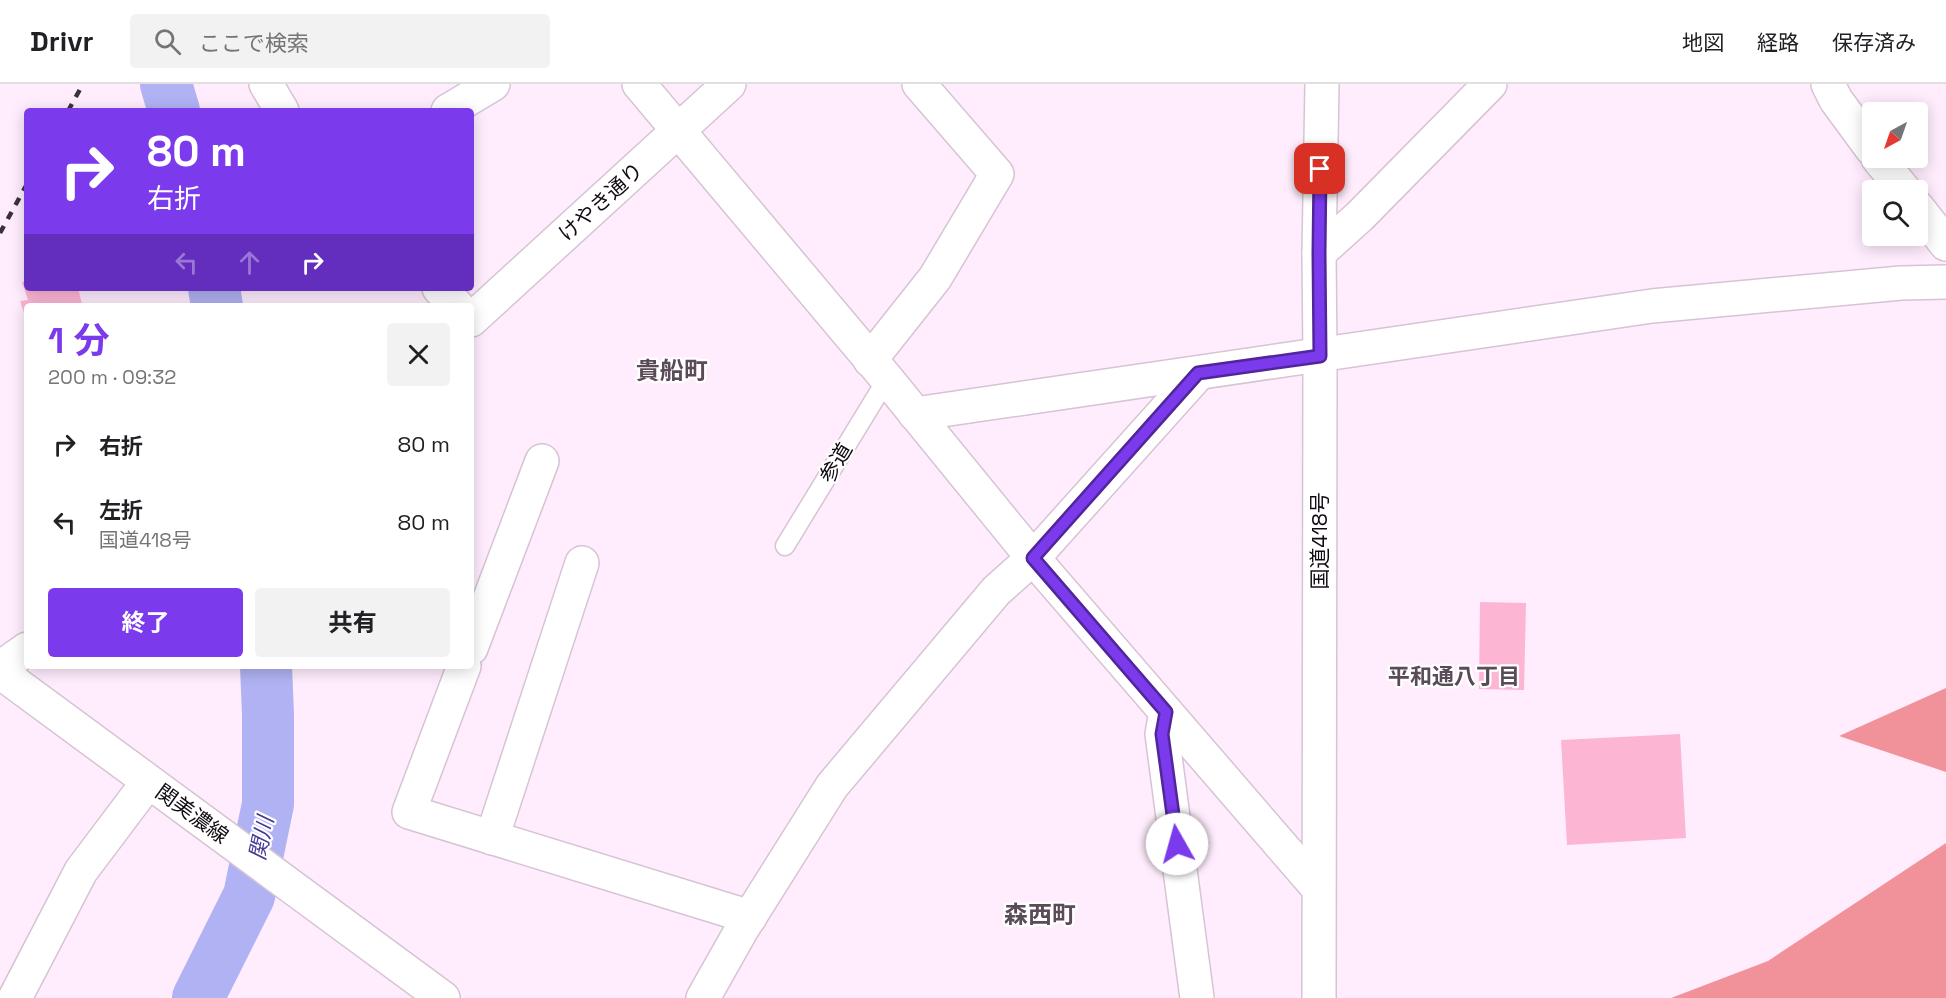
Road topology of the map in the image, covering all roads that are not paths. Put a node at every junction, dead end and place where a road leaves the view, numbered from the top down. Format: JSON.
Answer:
{"nodes":[{"id":1,"x":266,"y":84,"type":"edge"},
{"id":2,"x":494,"y":84,"type":"edge"},
{"id":3,"x":639,"y":84,"type":"edge"},
{"id":4,"x":729,"y":84,"type":"edge"},
{"id":5,"x":919,"y":84,"type":"edge"},
{"id":6,"x":1322,"y":84,"type":"edge"},
{"id":7,"x":1490,"y":84,"type":"edge"},
{"id":8,"x":1828,"y":84,"type":"edge"},
{"id":9,"x":280,"y":108,"type":"edge"},
{"id":10,"x":453,"y":108,"type":"edge"},
{"id":11,"x":679,"y":131,"type":"junction"},
{"id":12,"x":1862,"y":135,"type":"edge"},
{"id":13,"x":1886,"y":168,"type":"edge"},
{"id":14,"x":1896,"y":180,"type":"edge"},
{"id":15,"x":1928,"y":221,"type":"edge"},
{"id":16,"x":1946,"y":244,"type":"edge"},
{"id":17,"x":1319,"y":253,"type":"junction"},
{"id":18,"x":1946,"y":282,"type":"edge"},
{"id":19,"x":442,"y":291,"type":"edge"},
{"id":20,"x":454,"y":303,"type":"edge"},
{"id":21,"x":474,"y":317,"type":"edge"},
{"id":22,"x":1320,"y":356,"type":"junction"},
{"id":23,"x":878,"y":370,"type":"junction"},
{"id":24,"x":1198,"y":373,"type":"junction"},
{"id":25,"x":915,"y":414,"type":"junction"},
{"id":26,"x":542,"y":461,"type":"dead end"},
{"id":27,"x":785,"y":546,"type":"dead end"},
{"id":28,"x":1033,"y":558,"type":"junction"},
{"id":29,"x":582,"y":563,"type":"dead end"},
{"id":30,"x":481,"y":590,"type":"edge"},
{"id":31,"x":474,"y":631,"type":"edge"},
{"id":32,"x":24,"y":652,"type":"edge"},
{"id":33,"x":463,"y":669,"type":"edge"},
{"id":34,"x":0,"y":670,"type":"edge"},
{"id":35,"x":1166,"y":712,"type":"junction"},
{"id":36,"x":148,"y":782,"type":"junction"},
{"id":37,"x":492,"y":838,"type":"junction"},
{"id":38,"x":1318,"y":888,"type":"junction"},
{"id":39,"x":750,"y":917,"type":"junction"},
{"id":40,"x":15,"y":998,"type":"edge"},
{"id":41,"x":443,"y":998,"type":"edge"},
{"id":42,"x":703,"y":998,"type":"edge"},
{"id":43,"x":1197,"y":998,"type":"edge"},
{"id":44,"x":1319,"y":998,"type":"edge"}],
"edges":[{"from":1,"to":9,"type":"main road"},
{"from":2,"to":10,"type":"main road"},
{"from":3,"to":11,"type":"main road"},
{"from":4,"to":11,"type":"main road","name":"けやき通り"},
{"from":5,"to":23,"type":"main road"},
{"from":6,"to":17,"type":"main road","name":"国道418号"},
{"from":7,"to":17,"type":"main road"},
{"from":8,"to":12,"type":"main road"},
{"from":11,"to":21,"type":"main road","name":"けやき通り"},
{"from":11,"to":23,"type":"main road"},
{"from":13,"to":14,"type":"main road"},
{"from":15,"to":16,"type":"main road"},
{"from":17,"to":22,"type":"main road","name":"国道418号"},
{"from":18,"to":22,"type":"main road"},
{"from":19,"to":20,"type":"main road"},
{"from":22,"to":24,"type":"main road"},
{"from":22,"to":38,"type":"main road","name":"国道418号"},
{"from":23,"to":25,"type":"main road"},
{"from":23,"to":27,"type":"lane","name":"参道"},
{"from":24,"to":25,"type":"main road"},
{"from":24,"to":28,"type":"main road"},
{"from":25,"to":28,"type":"main road"},
{"from":26,"to":30,"type":"main road"},
{"from":28,"to":35,"type":"main road"},
{"from":28,"to":39,"type":"main road"},
{"from":29,"to":37,"type":"main road"},
{"from":30,"to":31,"type":"main road"},
{"from":32,"to":34,"type":"main road"},
{"from":33,"to":37,"type":"main road"},
{"from":34,"to":36,"type":"main road","name":"関美濃線"},
{"from":35,"to":38,"type":"main road"},
{"from":35,"to":43,"type":"main road"},
{"from":36,"to":40,"type":"main road"},
{"from":36,"to":41,"type":"main road","name":"関美濃線"},
{"from":37,"to":39,"type":"main road"},
{"from":38,"to":44,"type":"main road","name":"国道418号"},
{"from":39,"to":42,"type":"main road"}]}
